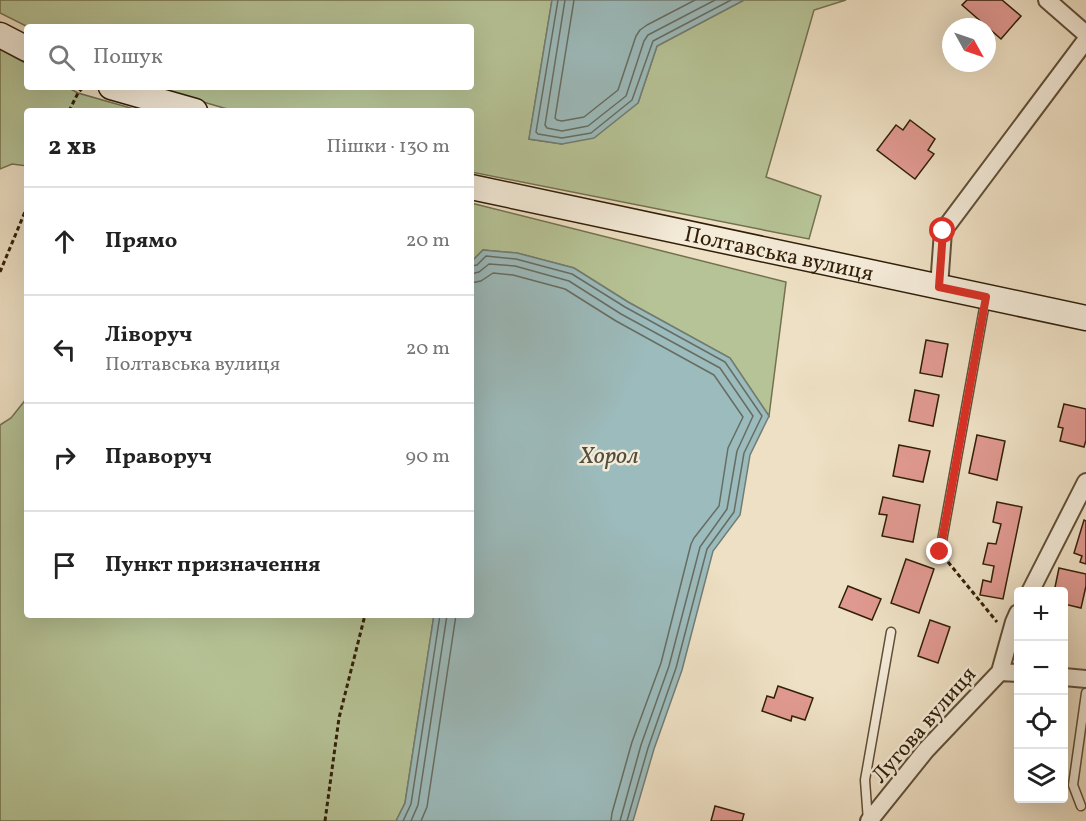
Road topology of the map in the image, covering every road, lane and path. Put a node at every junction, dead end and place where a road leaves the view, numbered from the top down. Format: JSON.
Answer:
{"nodes":[{"id":1,"x":1047,"y":0,"type":"edge"},
{"id":2,"x":1086,"y":34,"type":"edge"},
{"id":3,"x":0,"y":35,"type":"edge"},
{"id":4,"x":1086,"y":40,"type":"edge"},
{"id":5,"x":24,"y":47,"type":"edge"},
{"id":6,"x":80,"y":90,"type":"edge"},
{"id":7,"x":122,"y":90,"type":"edge"},
{"id":8,"x":70,"y":108,"type":"edge"},
{"id":9,"x":184,"y":108,"type":"edge"},
{"id":10,"x":474,"y":188,"type":"edge"},
{"id":11,"x":24,"y":214,"type":"edge"},
{"id":12,"x":0,"y":272,"type":"edge"},
{"id":13,"x":939,"y":287,"type":"junction"},
{"id":14,"x":986,"y":297,"type":"junction"},
{"id":15,"x":1086,"y":318,"type":"edge"},
{"id":16,"x":1086,"y":482,"type":"edge"},
{"id":17,"x":940,"y":552,"type":"joint"},
{"id":18,"x":1032,"y":587,"type":"edge"},
{"id":19,"x":364,"y":618,"type":"edge"},
{"id":20,"x":1014,"y":622,"type":"edge"},
{"id":21,"x":891,"y":632,"type":"dead end"},
{"id":22,"x":1009,"y":637,"type":"junction"},
{"id":23,"x":1000,"y":672,"type":"junction"},
{"id":24,"x":1014,"y":673,"type":"edge"},
{"id":25,"x":1068,"y":677,"type":"edge"},
{"id":26,"x":1086,"y":679,"type":"edge"},
{"id":27,"x":1086,"y":693,"type":"edge"},
{"id":28,"x":1081,"y":806,"type":"dead end"},
{"id":29,"x":325,"y":821,"type":"edge"},
{"id":30,"x":868,"y":821,"type":"edge"}],
"edges":[{"from":1,"to":2,"type":"street"},
{"from":3,"to":5,"type":"street"},
{"from":4,"to":13,"type":"street"},
{"from":6,"to":8,"type":"path"},
{"from":7,"to":9,"type":"street"},
{"from":10,"to":13,"type":"street","name":"Полтавська вулиця"},
{"from":11,"to":12,"type":"path"},
{"from":13,"to":14,"type":"street","name":"Полтавська вулиця"},
{"from":14,"to":15,"type":"street","name":"Полтавська вулиця"},
{"from":14,"to":17,"type":"lane"},
{"from":16,"to":18,"type":"street"},
{"from":17,"to":22,"type":"path"},
{"from":19,"to":29,"type":"path"},
{"from":20,"to":22,"type":"street"},
{"from":21,"to":30,"type":"lane"},
{"from":22,"to":23,"type":"street"},
{"from":23,"to":24,"type":"street","name":"Лугова вулиця"},
{"from":23,"to":30,"type":"street","name":"Лугова вулиця"},
{"from":25,"to":26,"type":"street"},
{"from":27,"to":28,"type":"lane"}]}
